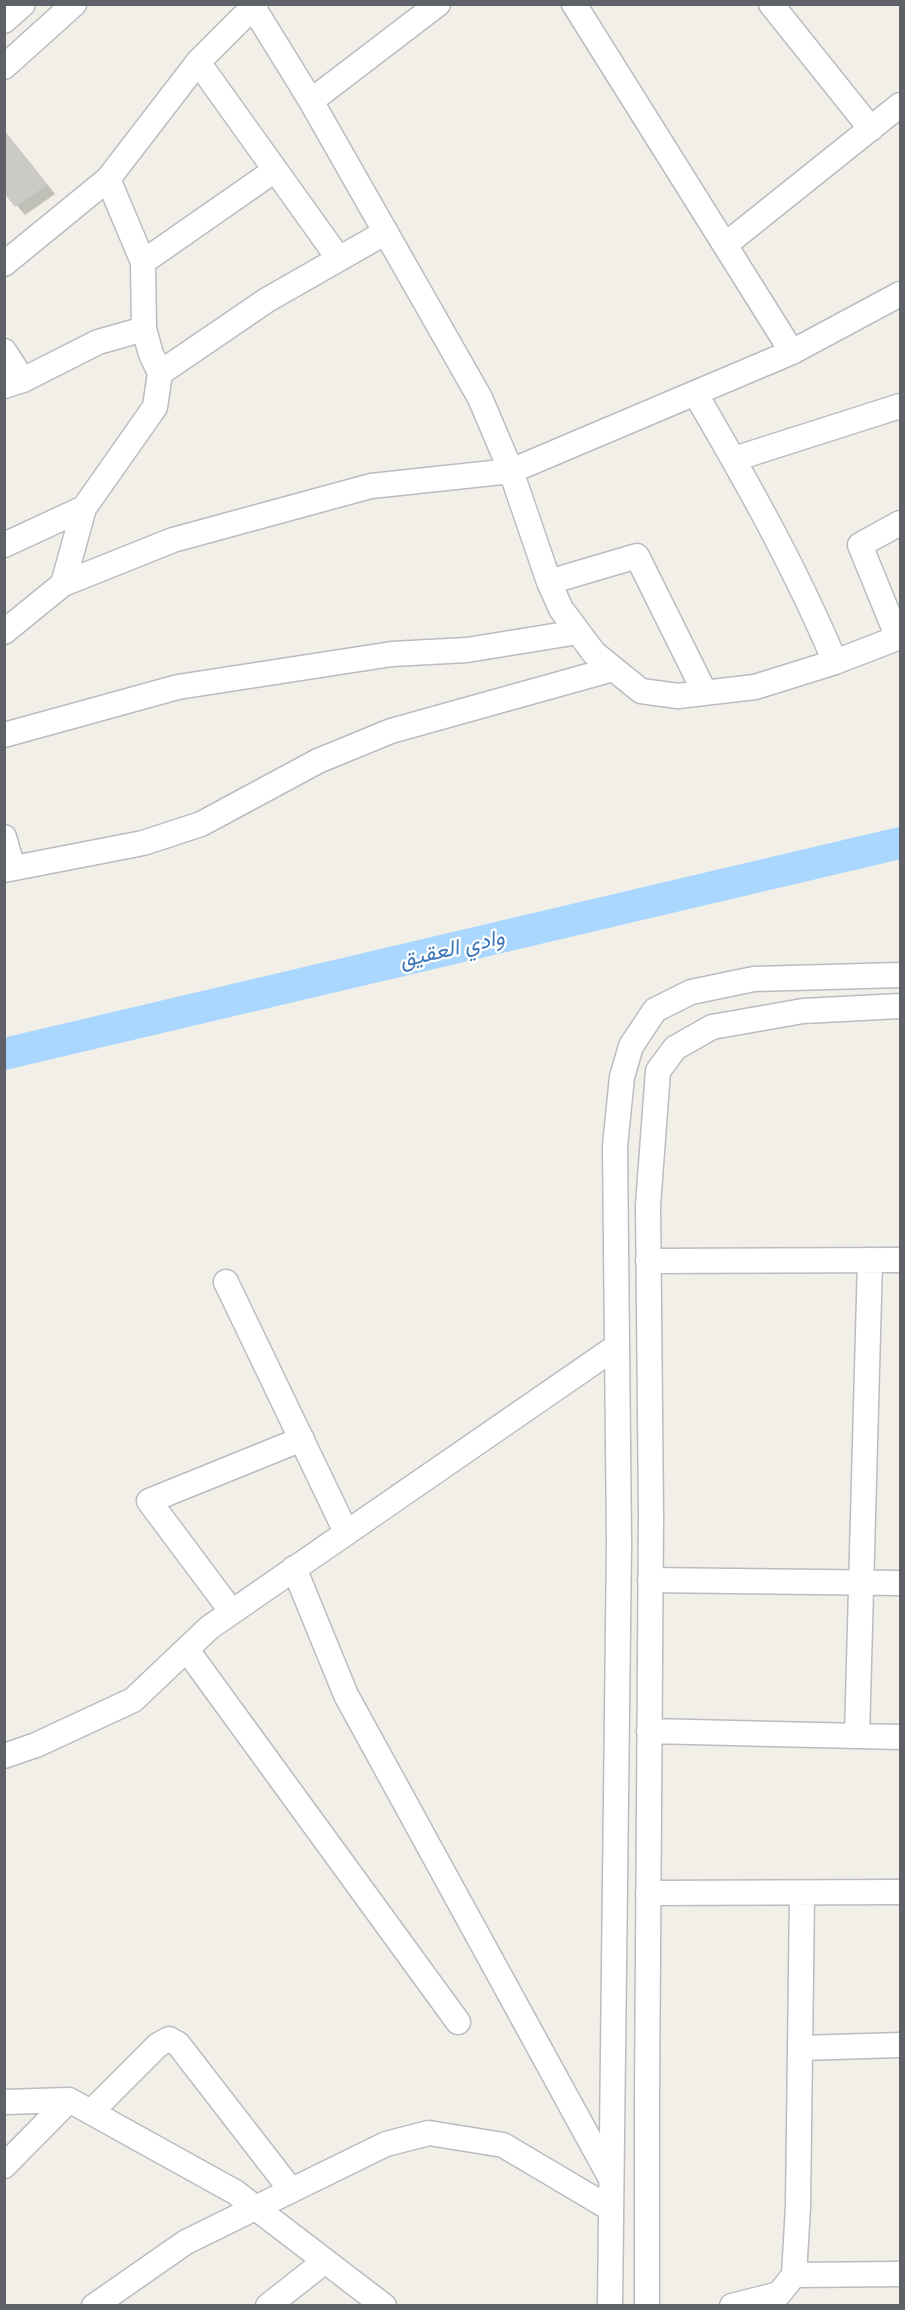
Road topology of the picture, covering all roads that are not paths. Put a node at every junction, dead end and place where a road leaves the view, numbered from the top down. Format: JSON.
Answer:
{"nodes":[{"id":1,"x":23,"y":4,"type":"edge"},
{"id":2,"x":74,"y":4,"type":"edge"},
{"id":3,"x":574,"y":4,"type":"edge"},
{"id":4,"x":771,"y":4,"type":"edge"},
{"id":5,"x":254,"y":6,"type":"edge"},
{"id":6,"x":429,"y":7,"type":"edge"},
{"id":7,"x":4,"y":21,"type":"edge"},
{"id":8,"x":198,"y":62,"type":"junction"},
{"id":9,"x":4,"y":67,"type":"edge"},
{"id":10,"x":310,"y":101,"type":"junction"},
{"id":11,"x":900,"y":105,"type":"edge"},
{"id":12,"x":871,"y":129,"type":"junction"},
{"id":13,"x":274,"y":170,"type":"junction"},
{"id":14,"x":108,"y":178,"type":"junction"},
{"id":15,"x":386,"y":232,"type":"junction"},
{"id":16,"x":725,"y":245,"type":"junction"},
{"id":17,"x":339,"y":259,"type":"junction"},
{"id":18,"x":143,"y":262,"type":"junction"},
{"id":19,"x":4,"y":264,"type":"edge"},
{"id":20,"x":900,"y":294,"type":"edge"},
{"id":21,"x":144,"y":329,"type":"junction"},
{"id":22,"x":4,"y":351,"type":"edge"},
{"id":23,"x":792,"y":352,"type":"junction"},
{"id":24,"x":160,"y":373,"type":"junction"},
{"id":25,"x":14,"y":383,"type":"edge"},
{"id":26,"x":695,"y":393,"type":"junction"},
{"id":27,"x":900,"y":406,"type":"edge"},
{"id":28,"x":734,"y":459,"type":"junction"},
{"id":29,"x":511,"y":471,"type":"junction"},
{"id":30,"x":84,"y":508,"type":"junction"},
{"id":31,"x":900,"y":523,"type":"edge"},
{"id":32,"x":4,"y":545,"type":"edge"},
{"id":33,"x":549,"y":582,"type":"junction"},
{"id":34,"x":63,"y":584,"type":"junction"},
{"id":35,"x":4,"y":632,"type":"edge"},
{"id":36,"x":578,"y":632,"type":"junction"},
{"id":37,"x":899,"y":638,"type":"edge"},
{"id":38,"x":835,"y":662,"type":"junction"},
{"id":39,"x":613,"y":669,"type":"junction"},
{"id":40,"x":705,"y":693,"type":"junction"},
{"id":41,"x":4,"y":735,"type":"edge"},
{"id":42,"x":4,"y":837,"type":"edge"},
{"id":43,"x":9,"y":869,"type":"edge"},
{"id":44,"x":900,"y":975,"type":"edge"},
{"id":45,"x":900,"y":1006,"type":"edge"},
{"id":46,"x":870,"y":1260,"type":"junction"},
{"id":47,"x":900,"y":1260,"type":"edge"},
{"id":48,"x":648,"y":1261,"type":"junction"},
{"id":49,"x":226,"y":1282,"type":"dead end"},
{"id":50,"x":617,"y":1346,"type":"junction"},
{"id":51,"x":302,"y":1439,"type":"junction"},
{"id":52,"x":346,"y":1532,"type":"junction"},
{"id":53,"x":294,"y":1568,"type":"junction"},
{"id":54,"x":650,"y":1580,"type":"junction"},
{"id":55,"x":861,"y":1583,"type":"junction"},
{"id":56,"x":900,"y":1583,"type":"edge"},
{"id":57,"x":232,"y":1612,"type":"junction"},
{"id":58,"x":187,"y":1650,"type":"junction"},
{"id":59,"x":650,"y":1672,"type":"junction"},
{"id":60,"x":617,"y":1675,"type":"junction"},
{"id":61,"x":649,"y":1731,"type":"junction"},
{"id":62,"x":857,"y":1736,"type":"junction"},
{"id":63,"x":900,"y":1737,"type":"edge"},
{"id":64,"x":4,"y":1756,"type":"edge"},
{"id":65,"x":900,"y":1892,"type":"edge"},
{"id":66,"x":648,"y":1893,"type":"junction"},
{"id":67,"x":802,"y":1893,"type":"junction"},
{"id":68,"x":458,"y":2022,"type":"dead end"},
{"id":69,"x":900,"y":2045,"type":"edge"},
{"id":70,"x":800,"y":2048,"type":"junction"},
{"id":71,"x":69,"y":2100,"type":"junction"},
{"id":72,"x":4,"y":2102,"type":"edge"},
{"id":73,"x":91,"y":2112,"type":"junction"},
{"id":74,"x":4,"y":2166,"type":"edge"},
{"id":75,"x":611,"y":2179,"type":"junction"},
{"id":76,"x":291,"y":2190,"type":"junction"},
{"id":77,"x":257,"y":2208,"type":"junction"},
{"id":78,"x":611,"y":2210,"type":"junction"},
{"id":79,"x":325,"y":2261,"type":"junction"},
{"id":80,"x":900,"y":2274,"type":"edge"},
{"id":81,"x":794,"y":2275,"type":"junction"},
{"id":82,"x":94,"y":2306,"type":"edge"},
{"id":83,"x":268,"y":2306,"type":"edge"},
{"id":84,"x":384,"y":2306,"type":"edge"},
{"id":85,"x":610,"y":2306,"type":"edge"},
{"id":86,"x":647,"y":2306,"type":"edge"},
{"id":87,"x":732,"y":2306,"type":"edge"}],
"edges":[{"from":1,"to":7,"type":"street"},
{"from":2,"to":9,"type":"street"},
{"from":3,"to":16,"type":"street"},
{"from":4,"to":12,"type":"street"},
{"from":5,"to":8,"type":"street"},
{"from":5,"to":10,"type":"street"},
{"from":6,"to":10,"type":"street"},
{"from":8,"to":13,"type":"street"},
{"from":8,"to":14,"type":"street"},
{"from":10,"to":15,"type":"street"},
{"from":11,"to":12,"type":"street"},
{"from":12,"to":16,"type":"street"},
{"from":13,"to":17,"type":"street"},
{"from":13,"to":18,"type":"street"},
{"from":14,"to":18,"type":"street"},
{"from":14,"to":19,"type":"street"},
{"from":15,"to":17,"type":"street"},
{"from":15,"to":29,"type":"street"},
{"from":16,"to":23,"type":"street"},
{"from":17,"to":24,"type":"street"},
{"from":18,"to":21,"type":"street"},
{"from":20,"to":23,"type":"street"},
{"from":21,"to":24,"type":"street"},
{"from":21,"to":25,"type":"street"},
{"from":22,"to":25,"type":"street"},
{"from":23,"to":26,"type":"street"},
{"from":24,"to":30,"type":"street"},
{"from":26,"to":28,"type":"street"},
{"from":26,"to":29,"type":"street"},
{"from":27,"to":28,"type":"street"},
{"from":28,"to":38,"type":"street"},
{"from":29,"to":33,"type":"street"},
{"from":29,"to":34,"type":"street"},
{"from":30,"to":32,"type":"street"},
{"from":30,"to":34,"type":"street"},
{"from":31,"to":37,"type":"street"},
{"from":33,"to":36,"type":"street"},
{"from":33,"to":40,"type":"street"},
{"from":34,"to":35,"type":"street"},
{"from":36,"to":39,"type":"street"},
{"from":36,"to":41,"type":"street"},
{"from":37,"to":38,"type":"street"},
{"from":38,"to":40,"type":"street"},
{"from":39,"to":40,"type":"street"},
{"from":39,"to":43,"type":"street"},
{"from":42,"to":43,"type":"street"},
{"from":44,"to":50,"type":"street"},
{"from":45,"to":48,"type":"street"},
{"from":46,"to":47,"type":"street"},
{"from":46,"to":48,"type":"street"},
{"from":46,"to":55,"type":"street"},
{"from":48,"to":54,"type":"street"},
{"from":49,"to":51,"type":"street"},
{"from":50,"to":52,"type":"street"},
{"from":50,"to":60,"type":"street"},
{"from":51,"to":52,"type":"street"},
{"from":51,"to":57,"type":"street"},
{"from":52,"to":53,"type":"street"},
{"from":53,"to":57,"type":"street"},
{"from":53,"to":75,"type":"street"},
{"from":54,"to":55,"type":"street"},
{"from":54,"to":59,"type":"street"},
{"from":55,"to":56,"type":"street"},
{"from":55,"to":62,"type":"street"},
{"from":57,"to":58,"type":"street"},
{"from":58,"to":64,"type":"street"},
{"from":58,"to":68,"type":"street"},
{"from":59,"to":60,"type":"street"},
{"from":59,"to":61,"type":"street"},
{"from":60,"to":75,"type":"street"},
{"from":61,"to":62,"type":"street"},
{"from":61,"to":66,"type":"street"},
{"from":62,"to":63,"type":"street"},
{"from":65,"to":67,"type":"street"},
{"from":66,"to":67,"type":"street"},
{"from":66,"to":86,"type":"street"},
{"from":67,"to":70,"type":"street"},
{"from":69,"to":70,"type":"street"},
{"from":70,"to":81,"type":"street"},
{"from":71,"to":72,"type":"street"},
{"from":71,"to":73,"type":"street"},
{"from":71,"to":74,"type":"street"},
{"from":73,"to":76,"type":"street"},
{"from":73,"to":77,"type":"street"},
{"from":75,"to":78,"type":"street"},
{"from":76,"to":77,"type":"street"},
{"from":76,"to":78,"type":"street"},
{"from":77,"to":79,"type":"street"},
{"from":77,"to":82,"type":"street"},
{"from":78,"to":85,"type":"street"},
{"from":79,"to":83,"type":"street"},
{"from":79,"to":84,"type":"street"},
{"from":80,"to":81,"type":"street"},
{"from":81,"to":87,"type":"street"}]}
